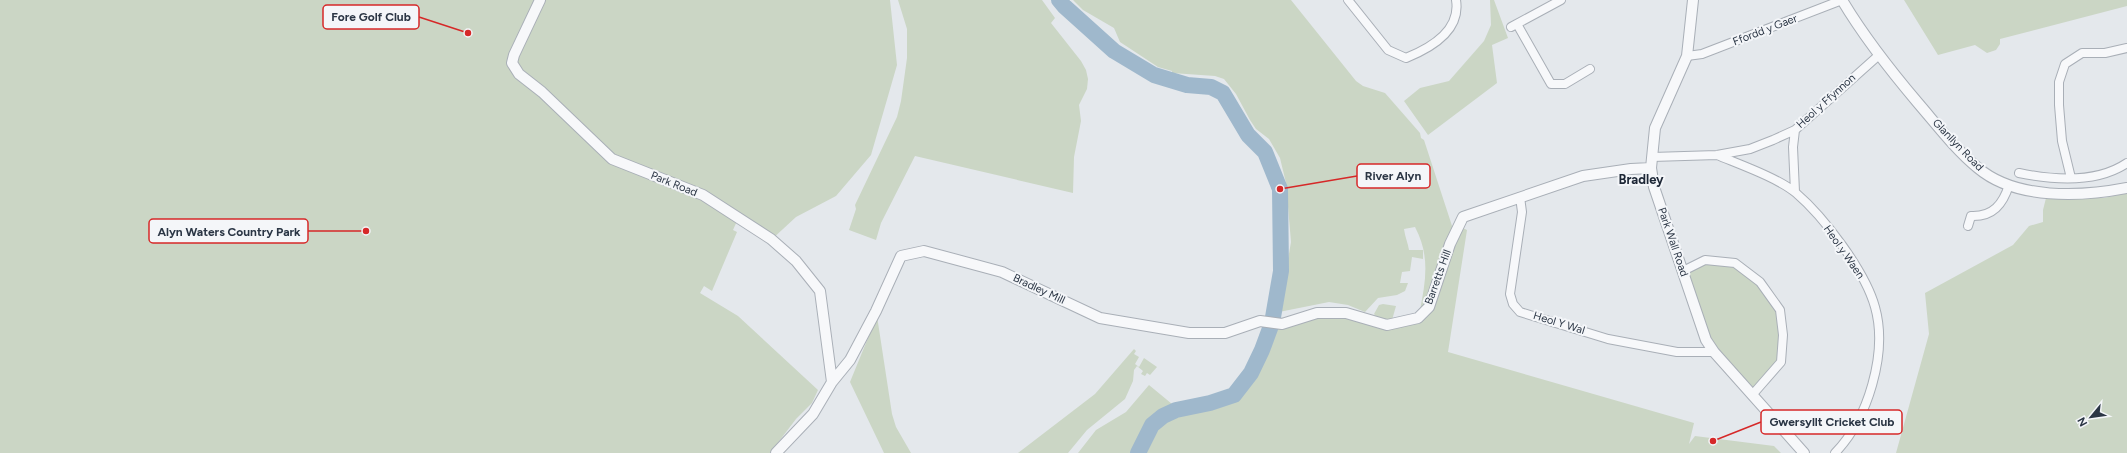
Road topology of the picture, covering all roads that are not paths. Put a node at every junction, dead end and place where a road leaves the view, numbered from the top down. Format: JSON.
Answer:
{"nodes":[{"id":1,"x":540,"y":0,"type":"edge"},
{"id":2,"x":1348,"y":0,"type":"edge"},
{"id":3,"x":1456,"y":0,"type":"edge"},
{"id":4,"x":1561,"y":0,"type":"edge"},
{"id":5,"x":1693,"y":0,"type":"edge"},
{"id":6,"x":1842,"y":0,"type":"edge"},
{"id":7,"x":2127,"y":48,"type":"edge"},
{"id":8,"x":1879,"y":55,"type":"junction"},
{"id":9,"x":1687,"y":56,"type":"junction"},
{"id":10,"x":1587,"y":69,"type":"dead end"},
{"id":11,"x":1795,"y":130,"type":"junction"},
{"id":12,"x":1717,"y":155,"type":"junction"},
{"id":13,"x":1652,"y":163,"type":"junction"},
{"id":14,"x":2127,"y":163,"type":"edge"},
{"id":15,"x":2019,"y":173,"type":"dead end"},
{"id":16,"x":2071,"y":178,"type":"junction"},
{"id":17,"x":2009,"y":185,"type":"junction"},
{"id":18,"x":2127,"y":188,"type":"edge"},
{"id":19,"x":1795,"y":192,"type":"junction"},
{"id":20,"x":1520,"y":197,"type":"junction"},
{"id":21,"x":1968,"y":226,"type":"dead end"},
{"id":22,"x":1683,"y":271,"type":"junction"},
{"id":23,"x":1317,"y":313,"type":"joint"},
{"id":24,"x":1714,"y":352,"type":"junction"},
{"id":25,"x":832,"y":382,"type":"junction"},
{"id":26,"x":1753,"y":394,"type":"junction"},
{"id":27,"x":776,"y":453,"type":"edge"},
{"id":28,"x":1804,"y":453,"type":"edge"},
{"id":29,"x":1835,"y":453,"type":"edge"}],
"edges":[{"from":1,"to":25,"type":"street","name":"Park Road"},
{"from":2,"to":3,"type":"street"},
{"from":4,"to":10,"type":"street"},
{"from":5,"to":9,"type":"street","name":"Park Wall Road"},
{"from":6,"to":8,"type":"street","name":"Glanllyn Road"},
{"from":6,"to":9,"type":"street","name":"Ffordd y Gaer"},
{"from":7,"to":16,"type":"street"},
{"from":8,"to":11,"type":"street","name":"Heol y Ffynnon"},
{"from":8,"to":17,"type":"street","name":"Glanllyn Road"},
{"from":9,"to":13,"type":"street","name":"Park Wall Road"},
{"from":11,"to":12,"type":"street","name":"Heol y Ffynnon"},
{"from":11,"to":19,"type":"street"},
{"from":12,"to":13,"type":"street","name":"Heol y Ffynnon"},
{"from":12,"to":19,"type":"street","name":"Heol y Waen"},
{"from":13,"to":20,"type":"street"},
{"from":13,"to":22,"type":"street","name":"Park Wall Road"},
{"from":14,"to":16,"type":"street"},
{"from":15,"to":16,"type":"street"},
{"from":17,"to":18,"type":"street","name":"Glanllyn Road"},
{"from":17,"to":21,"type":"street"},
{"from":19,"to":29,"type":"street","name":"Heol y Waen"},
{"from":20,"to":23,"type":"street","name":"Barretts Hill"},
{"from":20,"to":24,"type":"street","name":"Heol Y Wal"},
{"from":22,"to":24,"type":"street","name":"Park Wall Road"},
{"from":22,"to":26,"type":"street"},
{"from":23,"to":25,"type":"street","name":"Bradley Mill"},
{"from":24,"to":26,"type":"street","name":"Park Wall Road"},
{"from":25,"to":27,"type":"street"},
{"from":26,"to":28,"type":"street","name":"Park Wall Road"}]}
